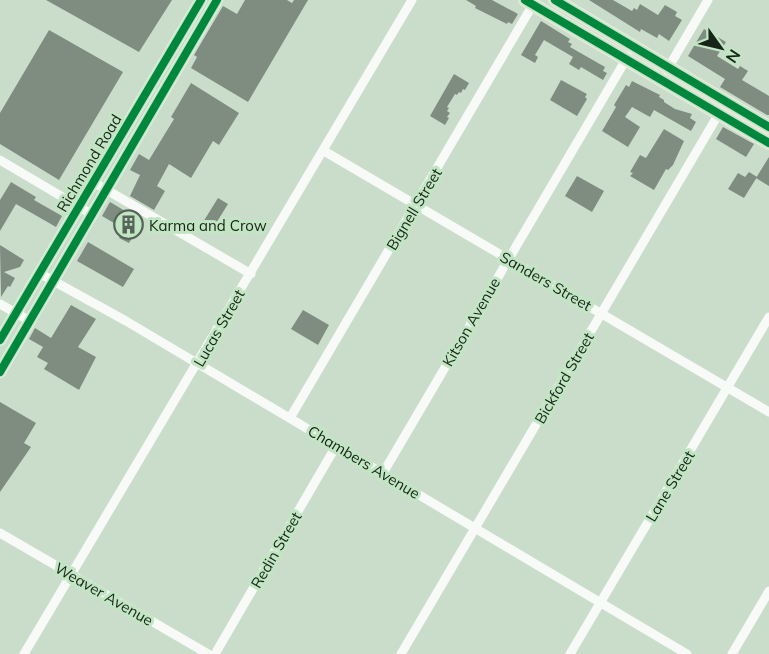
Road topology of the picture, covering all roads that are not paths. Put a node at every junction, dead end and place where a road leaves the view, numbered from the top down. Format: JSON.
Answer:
{"nodes":[{"id":1,"x":201,"y":0,"type":"edge"},
{"id":2,"x":217,"y":0,"type":"edge"},
{"id":3,"x":412,"y":0,"type":"edge"},
{"id":4,"x":708,"y":0,"type":"edge"},
{"id":5,"x":532,"y":2,"type":"edge"},
{"id":6,"x":563,"y":2,"type":"edge"},
{"id":7,"x":558,"y":19,"type":"junction"},
{"id":8,"x":629,"y":53,"type":"junction"},
{"id":9,"x":665,"y":74,"type":"junction"},
{"id":10,"x":723,"y":107,"type":"junction"},
{"id":11,"x":768,"y":136,"type":"edge"},
{"id":12,"x":324,"y":151,"type":"junction"},
{"id":13,"x":0,"y":160,"type":"edge"},
{"id":14,"x":93,"y":182,"type":"junction"},
{"id":15,"x":107,"y":191,"type":"junction"},
{"id":16,"x":417,"y":205,"type":"junction"},
{"id":17,"x":78,"y":207,"type":"junction"},
{"id":18,"x":93,"y":215,"type":"junction"},
{"id":19,"x":508,"y":259,"type":"junction"},
{"id":20,"x":39,"y":273,"type":"junction"},
{"id":21,"x":250,"y":274,"type":"junction"},
{"id":22,"x":53,"y":281,"type":"junction"},
{"id":23,"x":0,"y":304,"type":"edge"},
{"id":24,"x":16,"y":313,"type":"junction"},
{"id":25,"x":602,"y":314,"type":"junction"},
{"id":26,"x":769,"y":317,"type":"edge"},
{"id":27,"x":30,"y":321,"type":"junction"},
{"id":28,"x":0,"y":340,"type":"edge"},
{"id":29,"x":198,"y":364,"type":"junction"},
{"id":30,"x":0,"y":372,"type":"edge"},
{"id":31,"x":728,"y":388,"type":"junction"},
{"id":32,"x":769,"y":412,"type":"edge"},
{"id":33,"x":290,"y":418,"type":"junction"},
{"id":34,"x":336,"y":446,"type":"junction"},
{"id":35,"x":383,"y":473,"type":"junction"},
{"id":36,"x":476,"y":528,"type":"junction"},
{"id":37,"x":0,"y":533,"type":"edge"},
{"id":38,"x":70,"y":574,"type":"junction"},
{"id":39,"x":769,"y":591,"type":"edge"},
{"id":40,"x":601,"y":602,"type":"junction"},
{"id":41,"x":24,"y":654,"type":"edge"},
{"id":42,"x":208,"y":654,"type":"edge"},
{"id":43,"x":216,"y":654,"type":"edge"},
{"id":44,"x":401,"y":654,"type":"edge"},
{"id":45,"x":570,"y":654,"type":"edge"},
{"id":46,"x":687,"y":654,"type":"edge"},
{"id":47,"x":732,"y":654,"type":"edge"}],
"edges":[{"from":1,"to":14,"type":"main road","name":"Richmond Road"},
{"from":2,"to":15,"type":"main road","name":"Richmond Road"},
{"from":3,"to":12,"type":"street","name":"Lucas Street"},
{"from":4,"to":9,"type":"street"},
{"from":5,"to":7,"type":"main road"},
{"from":5,"to":16,"type":"street","name":"Bignell Street"},
{"from":6,"to":7,"type":"street"},
{"from":6,"to":8,"type":"main road"},
{"from":7,"to":8,"type":"main road"},
{"from":8,"to":9,"type":"main road"},
{"from":8,"to":19,"type":"street","name":"Kitson Avenue"},
{"from":9,"to":10,"type":"main road"},
{"from":10,"to":11,"type":"main road"},
{"from":10,"to":25,"type":"street","name":"Bickford Street"},
{"from":12,"to":16,"type":"street","name":"Sanders Street"},
{"from":12,"to":21,"type":"street","name":"Lucas Street"},
{"from":13,"to":17,"type":"street"},
{"from":14,"to":15,"type":"street"},
{"from":14,"to":17,"type":"main road","name":"Richmond Road"},
{"from":15,"to":18,"type":"main road","name":"Richmond Road"},
{"from":15,"to":21,"type":"street"},
{"from":16,"to":19,"type":"street","name":"Sanders Street"},
{"from":16,"to":33,"type":"street","name":"Bignell Street"},
{"from":17,"to":18,"type":"street"},
{"from":17,"to":20,"type":"main road","name":"Richmond Road"},
{"from":18,"to":22,"type":"main road","name":"Richmond Road"},
{"from":19,"to":25,"type":"street","name":"Sanders Street"},
{"from":19,"to":35,"type":"street","name":"Kitson Avenue"},
{"from":20,"to":22,"type":"street","name":"Chambers Avenue"},
{"from":20,"to":24,"type":"main road","name":"Richmond Road"},
{"from":21,"to":29,"type":"street","name":"Lucas Street"},
{"from":22,"to":27,"type":"main road","name":"Richmond Road"},
{"from":22,"to":29,"type":"street","name":"Chambers Avenue"},
{"from":23,"to":24,"type":"street"},
{"from":24,"to":27,"type":"street"},
{"from":24,"to":28,"type":"main road","name":"Richmond Road"},
{"from":25,"to":31,"type":"street","name":"Sanders Street"},
{"from":25,"to":36,"type":"street","name":"Bickford Street"},
{"from":26,"to":31,"type":"street","name":"Lane Street"},
{"from":27,"to":30,"type":"main road","name":"Richmond Road"},
{"from":29,"to":33,"type":"street","name":"Chambers Avenue"},
{"from":29,"to":38,"type":"street","name":"Lucas Street"},
{"from":31,"to":32,"type":"street","name":"Sanders Street"},
{"from":31,"to":40,"type":"street","name":"Lane Street"},
{"from":33,"to":34,"type":"street","name":"Chambers Avenue"},
{"from":34,"to":35,"type":"street","name":"Chambers Avenue"},
{"from":34,"to":43,"type":"street","name":"Redin Street"},
{"from":35,"to":36,"type":"street","name":"Chambers Avenue"},
{"from":36,"to":40,"type":"street","name":"Chambers Avenue"},
{"from":36,"to":44,"type":"street","name":"Bickford Street"},
{"from":37,"to":38,"type":"street","name":"Weaver Avenue"},
{"from":38,"to":41,"type":"street","name":"Lucas Street"},
{"from":38,"to":42,"type":"street","name":"Weaver Avenue"},
{"from":39,"to":47,"type":"street"},
{"from":40,"to":45,"type":"street","name":"Lane Street"},
{"from":40,"to":46,"type":"street","name":"Chambers Avenue"}]}
